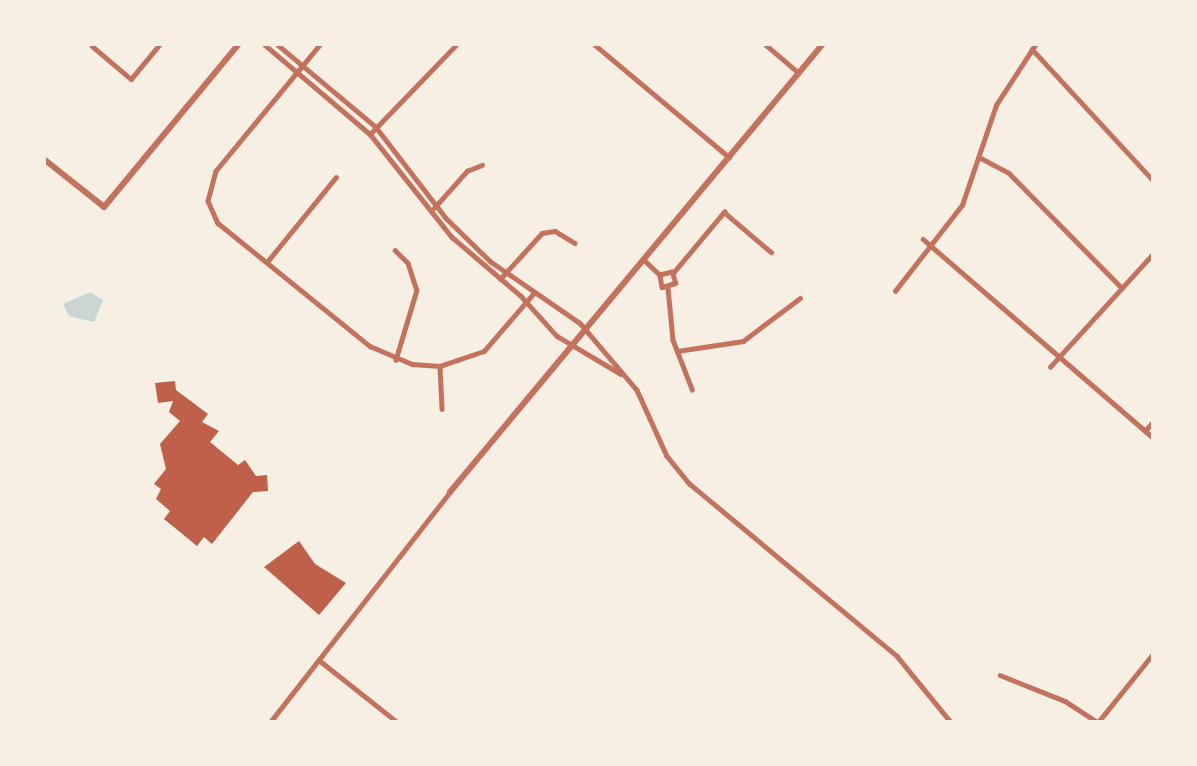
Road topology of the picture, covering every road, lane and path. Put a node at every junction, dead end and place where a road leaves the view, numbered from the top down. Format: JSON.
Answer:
{"nodes":[{"id":1,"x":159,"y":45,"type":"edge"},
{"id":2,"x":238,"y":45,"type":"edge"},
{"id":3,"x":265,"y":45,"type":"edge"},
{"id":4,"x":278,"y":45,"type":"edge"},
{"id":5,"x":320,"y":45,"type":"edge"},
{"id":6,"x":456,"y":45,"type":"edge"},
{"id":7,"x":595,"y":45,"type":"edge"},
{"id":8,"x":766,"y":45,"type":"edge"},
{"id":9,"x":822,"y":45,"type":"edge"},
{"id":10,"x":92,"y":46,"type":"edge"},
{"id":11,"x":1034,"y":47,"type":"edge"},
{"id":12,"x":303,"y":65,"type":"junction"},
{"id":13,"x":298,"y":72,"type":"junction"},
{"id":14,"x":799,"y":73,"type":"junction"},
{"id":15,"x":376,"y":128,"type":"junction"},
{"id":16,"x":370,"y":134,"type":"junction"},
{"id":17,"x":729,"y":156,"type":"junction"},
{"id":18,"x":979,"y":157,"type":"junction"},
{"id":19,"x":45,"y":160,"type":"edge"},
{"id":20,"x":482,"y":165,"type":"dead end"},
{"id":21,"x":336,"y":177,"type":"dead end"},
{"id":22,"x":1152,"y":179,"type":"edge"},
{"id":23,"x":436,"y":206,"type":"junction"},
{"id":24,"x":430,"y":211,"type":"junction"},
{"id":25,"x":923,"y":239,"type":"dead end"},
{"id":26,"x":575,"y":243,"type":"dead end"},
{"id":27,"x":932,"y":246,"type":"junction"},
{"id":28,"x":395,"y":250,"type":"dead end"},
{"id":29,"x":771,"y":252,"type":"dead end"},
{"id":30,"x":1152,"y":255,"type":"edge"},
{"id":31,"x":643,"y":259,"type":"junction"},
{"id":32,"x":267,"y":262,"type":"junction"},
{"id":33,"x":673,"y":273,"type":"junction"},
{"id":34,"x":505,"y":274,"type":"junction"},
{"id":35,"x":660,"y":275,"type":"junction"},
{"id":36,"x":500,"y":279,"type":"junction"},
{"id":37,"x":1120,"y":285,"type":"junction"},
{"id":38,"x":668,"y":288,"type":"junction"},
{"id":39,"x":895,"y":291,"type":"dead end"},
{"id":40,"x":533,"y":294,"type":"junction"},
{"id":41,"x":800,"y":298,"type":"dead end"},
{"id":42,"x":527,"y":302,"type":"junction"},
{"id":43,"x":586,"y":329,"type":"junction"},
{"id":44,"x":571,"y":346,"type":"junction"},
{"id":45,"x":677,"y":351,"type":"junction"},
{"id":46,"x":1057,"y":358,"type":"junction"},
{"id":47,"x":396,"y":360,"type":"junction"},
{"id":48,"x":440,"y":366,"type":"junction"},
{"id":49,"x":1050,"y":367,"type":"dead end"},
{"id":50,"x":624,"y":376,"type":"junction"},
{"id":51,"x":692,"y":389,"type":"dead end"},
{"id":52,"x":442,"y":409,"type":"dead end"},
{"id":53,"x":1152,"y":423,"type":"edge"},
{"id":54,"x":1145,"y":431,"type":"junction"},
{"id":55,"x":1152,"y":437,"type":"edge"},
{"id":56,"x":450,"y":492,"type":"joint"},
{"id":57,"x":1152,"y":655,"type":"edge"},
{"id":58,"x":319,"y":660,"type":"junction"},
{"id":59,"x":1000,"y":675,"type":"dead end"},
{"id":60,"x":271,"y":721,"type":"edge"},
{"id":61,"x":396,"y":721,"type":"edge"},
{"id":62,"x":950,"y":721,"type":"edge"},
{"id":63,"x":1098,"y":721,"type":"edge"}],
"edges":[{"from":1,"to":10,"type":"street"},
{"from":2,"to":19,"type":"street"},
{"from":3,"to":13,"type":"street"},
{"from":4,"to":12,"type":"street"},
{"from":5,"to":12,"type":"street"},
{"from":6,"to":15,"type":"street"},
{"from":7,"to":17,"type":"street"},
{"from":8,"to":14,"type":"street"},
{"from":9,"to":14,"type":"street"},
{"from":11,"to":18,"type":"street"},
{"from":11,"to":22,"type":"street"},
{"from":12,"to":13,"type":"street"},
{"from":12,"to":15,"type":"street"},
{"from":13,"to":16,"type":"street"},
{"from":13,"to":32,"type":"street"},
{"from":14,"to":17,"type":"street"},
{"from":15,"to":16,"type":"street"},
{"from":15,"to":23,"type":"street"},
{"from":16,"to":24,"type":"street"},
{"from":17,"to":31,"type":"street"},
{"from":18,"to":27,"type":"street"},
{"from":18,"to":37,"type":"street"},
{"from":20,"to":23,"type":"street"},
{"from":21,"to":32,"type":"street"},
{"from":23,"to":24,"type":"street"},
{"from":23,"to":34,"type":"street"},
{"from":24,"to":36,"type":"street"},
{"from":25,"to":27,"type":"street"},
{"from":26,"to":34,"type":"street"},
{"from":27,"to":39,"type":"street"},
{"from":27,"to":46,"type":"street"},
{"from":28,"to":47,"type":"street"},
{"from":29,"to":33,"type":"street"},
{"from":30,"to":37,"type":"street"},
{"from":31,"to":35,"type":"street"},
{"from":31,"to":43,"type":"street"},
{"from":32,"to":47,"type":"street"},
{"from":33,"to":35,"type":"street"},
{"from":33,"to":38,"type":"street"},
{"from":34,"to":36,"type":"street"},
{"from":34,"to":40,"type":"street"},
{"from":35,"to":38,"type":"street"},
{"from":36,"to":42,"type":"street"},
{"from":37,"to":46,"type":"street"},
{"from":38,"to":45,"type":"street"},
{"from":40,"to":42,"type":"street"},
{"from":40,"to":43,"type":"street"},
{"from":41,"to":45,"type":"street"},
{"from":42,"to":44,"type":"street"},
{"from":42,"to":48,"type":"street"},
{"from":43,"to":44,"type":"street"},
{"from":43,"to":50,"type":"street"},
{"from":44,"to":50,"type":"street"},
{"from":44,"to":56,"type":"street"},
{"from":45,"to":51,"type":"street"},
{"from":46,"to":49,"type":"street"},
{"from":46,"to":54,"type":"street"},
{"from":47,"to":48,"type":"street"},
{"from":48,"to":52,"type":"street"},
{"from":50,"to":62,"type":"street"},
{"from":53,"to":54,"type":"street"},
{"from":54,"to":55,"type":"street"},
{"from":56,"to":58,"type":"street"},
{"from":57,"to":63,"type":"street"},
{"from":58,"to":60,"type":"street"},
{"from":58,"to":61,"type":"street"},
{"from":59,"to":63,"type":"street"}]}
